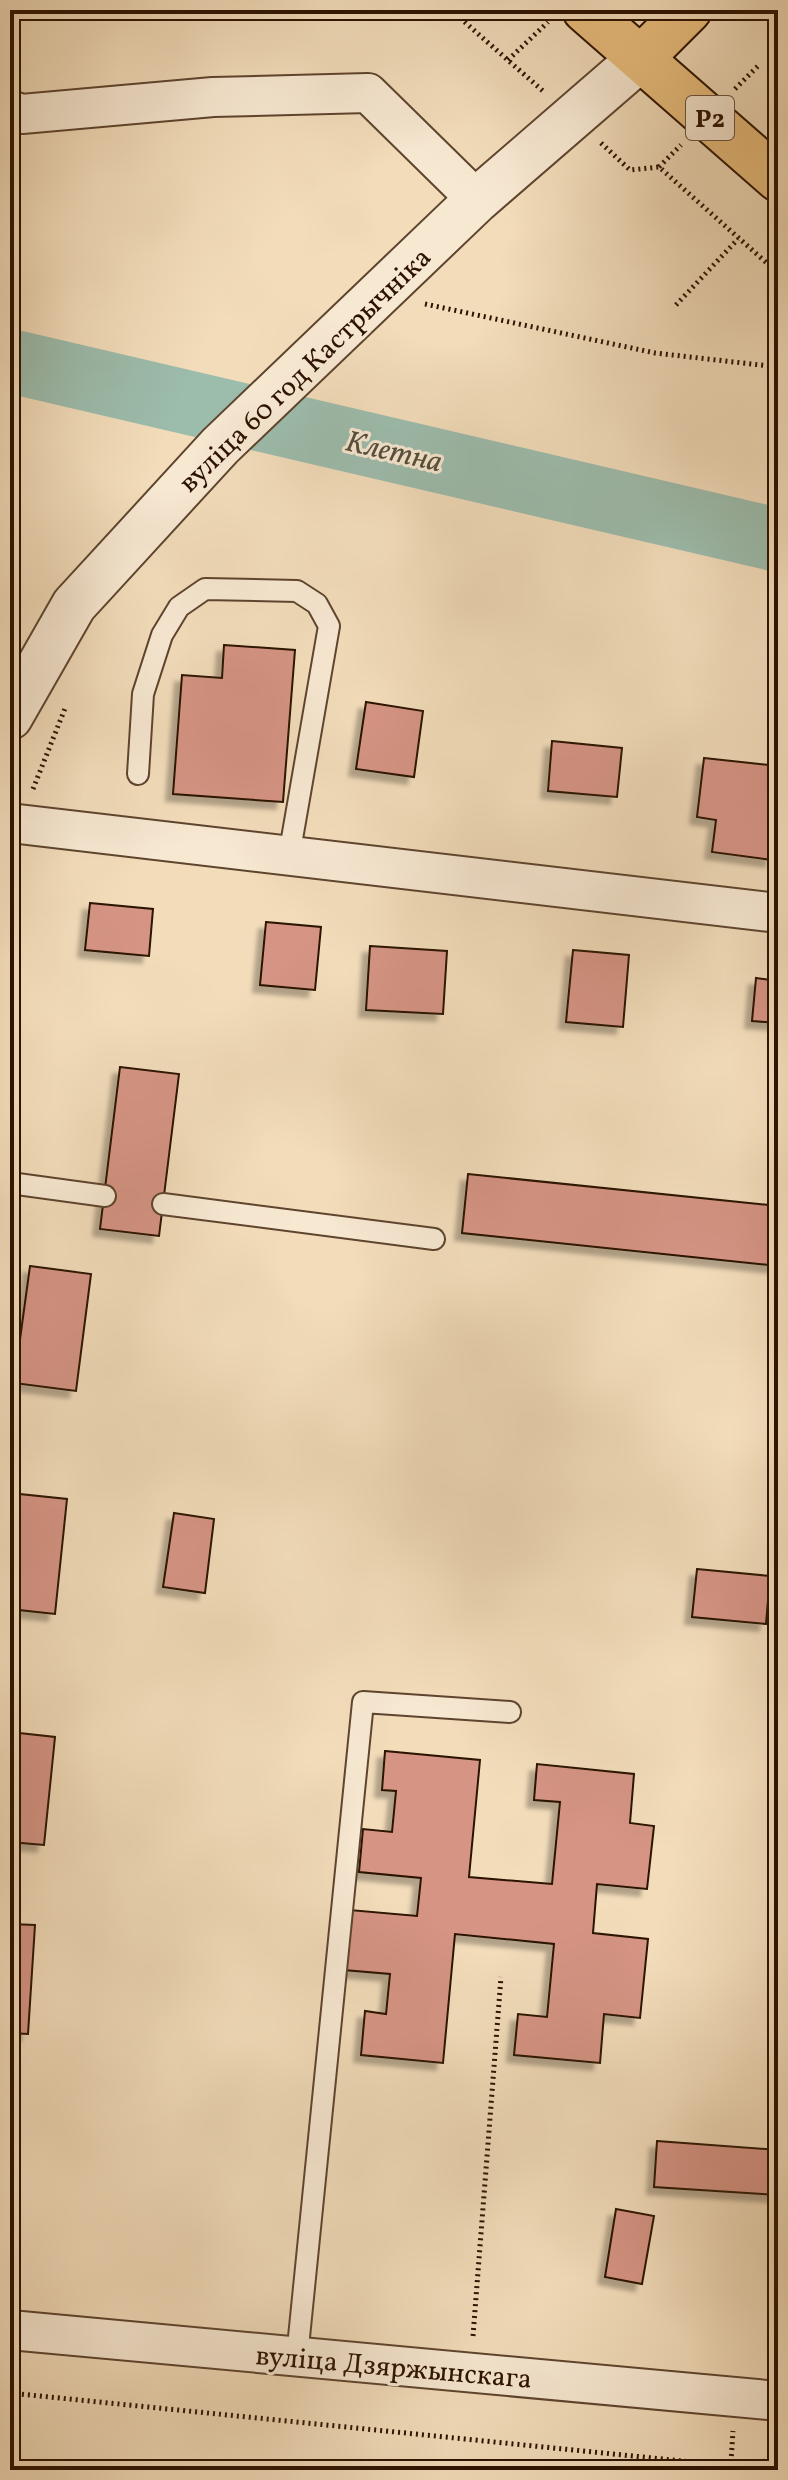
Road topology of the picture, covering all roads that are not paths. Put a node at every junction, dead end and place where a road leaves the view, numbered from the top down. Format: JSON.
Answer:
{"nodes":[{"id":1,"x":689,"y":10,"type":"edge"},
{"id":2,"x":567,"y":15,"type":"edge"},
{"id":3,"x":641,"y":58,"type":"junction"},
{"id":4,"x":10,"y":110,"type":"edge"},
{"id":5,"x":778,"y":179,"type":"edge"},
{"id":6,"x":477,"y":200,"type":"junction"},
{"id":7,"x":10,"y":717,"type":"edge"},
{"id":8,"x":138,"y":774,"type":"dead end"},
{"id":9,"x":15,"y":824,"type":"edge"},
{"id":10,"x":289,"y":856,"type":"junction"},
{"id":11,"x":778,"y":913,"type":"edge"},
{"id":12,"x":10,"y":1183,"type":"edge"},
{"id":13,"x":105,"y":1196,"type":"dead end"},
{"id":14,"x":163,"y":1204,"type":"dead end"},
{"id":15,"x":434,"y":1239,"type":"dead end"},
{"id":16,"x":510,"y":1712,"type":"dead end"},
{"id":17,"x":10,"y":2330,"type":"edge"},
{"id":18,"x":297,"y":2357,"type":"junction"},
{"id":19,"x":778,"y":2401,"type":"edge"}],
"edges":[{"from":1,"to":3,"type":"main road"},
{"from":2,"to":3,"type":"main road","number":"Р2"},
{"from":3,"to":5,"type":"main road","number":"Р2"},
{"from":3,"to":6,"type":"street","name":"вуліца 60 год Кастрычніка"},
{"from":4,"to":6,"type":"street"},
{"from":6,"to":7,"type":"street","name":"вуліца 60 год Кастрычніка"},
{"from":8,"to":10,"type":"lane"},
{"from":9,"to":10,"type":"street"},
{"from":10,"to":11,"type":"street"},
{"from":12,"to":13,"type":"lane"},
{"from":14,"to":15,"type":"lane"},
{"from":16,"to":18,"type":"lane"},
{"from":17,"to":18,"type":"street","name":"вуліца Дзяржынскага"},
{"from":18,"to":19,"type":"street","name":"вуліца Дзяржынскага"}]}
